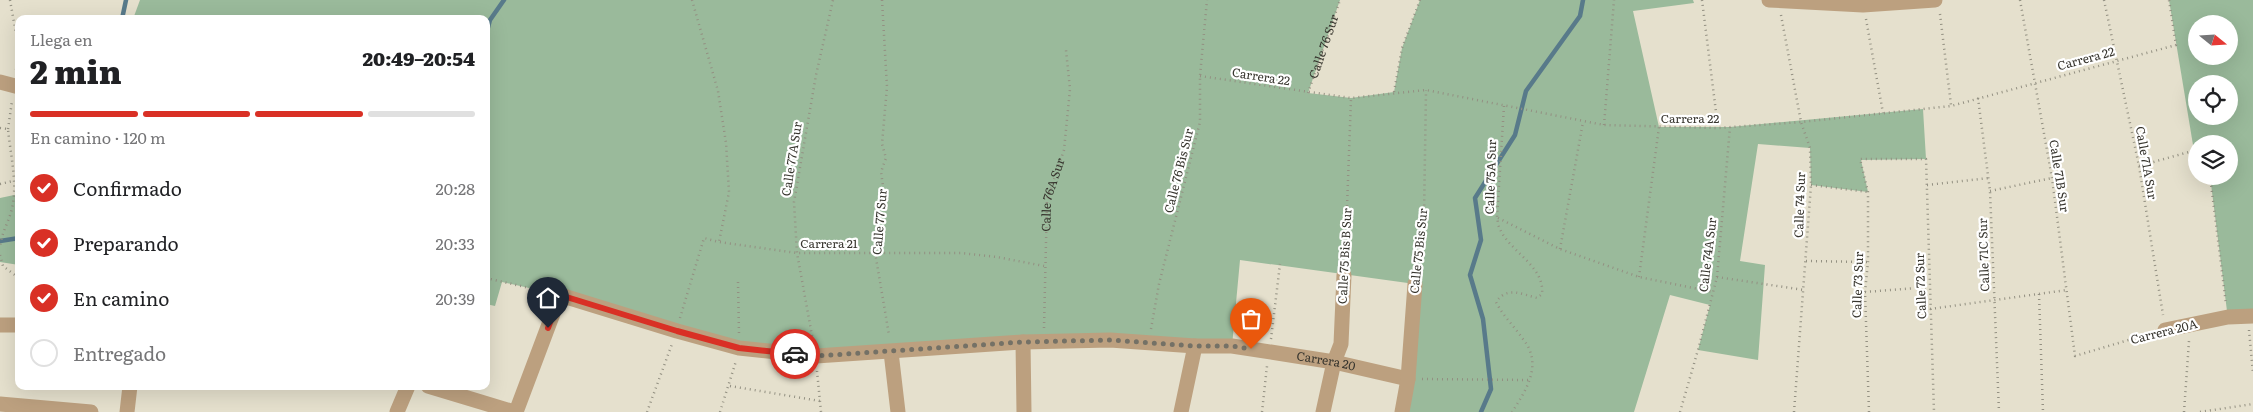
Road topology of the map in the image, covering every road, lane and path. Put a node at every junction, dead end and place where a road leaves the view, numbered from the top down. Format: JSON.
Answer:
{"nodes":[{"id":1,"x":10,"y":0,"type":"edge"},
{"id":2,"x":692,"y":0,"type":"edge"},
{"id":3,"x":833,"y":0,"type":"edge"},
{"id":4,"x":1207,"y":0,"type":"edge"},
{"id":5,"x":1340,"y":0,"type":"edge"},
{"id":6,"x":1420,"y":0,"type":"edge"},
{"id":7,"x":1614,"y":0,"type":"edge"},
{"id":8,"x":1702,"y":0,"type":"edge"},
{"id":9,"x":1774,"y":0,"type":"edge"},
{"id":10,"x":2020,"y":0,"type":"edge"},
{"id":11,"x":2104,"y":0,"type":"edge"},
{"id":12,"x":2169,"y":0,"type":"edge"},
{"id":13,"x":882,"y":2,"type":"edge"},
{"id":14,"x":1863,"y":5,"type":"junction"},
{"id":15,"x":1937,"y":5,"type":"edge"},
{"id":16,"x":15,"y":28,"type":"edge"},
{"id":17,"x":1066,"y":50,"type":"dead end"},
{"id":18,"x":2117,"y":60,"type":"junction"},
{"id":19,"x":1200,"y":76,"type":"junction"},
{"id":20,"x":0,"y":82,"type":"edge"},
{"id":21,"x":2034,"y":83,"type":"junction"},
{"id":22,"x":15,"y":86,"type":"edge"},
{"id":23,"x":1426,"y":90,"type":"junction"},
{"id":24,"x":1394,"y":92,"type":"junction"},
{"id":25,"x":1308,"y":93,"type":"junction"},
{"id":26,"x":1352,"y":98,"type":"junction"},
{"id":27,"x":1978,"y":98,"type":"junction"},
{"id":28,"x":1504,"y":106,"type":"junction"},
{"id":29,"x":1951,"y":106,"type":"junction"},
{"id":30,"x":1882,"y":113,"type":"junction"},
{"id":31,"x":1583,"y":122,"type":"junction"},
{"id":32,"x":1801,"y":122,"type":"junction"},
{"id":33,"x":1604,"y":124,"type":"junction"},
{"id":34,"x":1658,"y":127,"type":"junction"},
{"id":35,"x":1730,"y":127,"type":"junction"},
{"id":36,"x":0,"y":128,"type":"edge"},
{"id":37,"x":1718,"y":128,"type":"junction"},
{"id":38,"x":2188,"y":152,"type":"edge"},
{"id":39,"x":1926,"y":159,"type":"joint"},
{"id":40,"x":2139,"y":166,"type":"junction"},
{"id":41,"x":1989,"y":178,"type":"junction"},
{"id":42,"x":2052,"y":178,"type":"junction"},
{"id":43,"x":13,"y":181,"type":"junction"},
{"id":44,"x":0,"y":184,"type":"edge"},
{"id":45,"x":1927,"y":185,"type":"junction"},
{"id":46,"x":2211,"y":185,"type":"edge"},
{"id":47,"x":1811,"y":186,"type":"junction"},
{"id":48,"x":1990,"y":191,"type":"junction"},
{"id":49,"x":1868,"y":192,"type":"junction"},
{"id":50,"x":1497,"y":217,"type":"junction"},
{"id":51,"x":1,"y":236,"type":"edge"},
{"id":52,"x":704,"y":238,"type":"dead end"},
{"id":53,"x":719,"y":242,"type":"junction"},
{"id":54,"x":0,"y":248,"type":"edge"},
{"id":55,"x":1560,"y":249,"type":"junction"},
{"id":56,"x":875,"y":252,"type":"junction"},
{"id":57,"x":797,"y":253,"type":"junction"},
{"id":58,"x":0,"y":255,"type":"edge"},
{"id":59,"x":1806,"y":261,"type":"junction"},
{"id":60,"x":1868,"y":262,"type":"junction"},
{"id":61,"x":1044,"y":266,"type":"junction"},
{"id":62,"x":15,"y":275,"type":"edge"},
{"id":63,"x":1344,"y":275,"type":"joint"},
{"id":64,"x":1639,"y":277,"type":"junction"},
{"id":65,"x":1717,"y":278,"type":"junction"},
{"id":66,"x":490,"y":279,"type":"edge"},
{"id":67,"x":738,"y":282,"type":"dead end"},
{"id":68,"x":1415,"y":284,"type":"joint"},
{"id":69,"x":1929,"y":287,"type":"junction"},
{"id":70,"x":1804,"y":290,"type":"junction"},
{"id":71,"x":2067,"y":290,"type":"junction"},
{"id":72,"x":1713,"y":292,"type":"junction"},
{"id":73,"x":1865,"y":292,"type":"junction"},
{"id":74,"x":2039,"y":294,"type":"junction"},
{"id":75,"x":560,"y":295,"type":"junction"},
{"id":76,"x":1994,"y":300,"type":"junction"},
{"id":77,"x":1930,"y":309,"type":"junction"},
{"id":78,"x":2250,"y":316,"type":"edge"},
{"id":79,"x":2228,"y":317,"type":"junction"},
{"id":80,"x":15,"y":325,"type":"edge"},
{"id":81,"x":2190,"y":325,"type":"junction"},
{"id":82,"x":0,"y":326,"type":"edge"},
{"id":83,"x":2165,"y":330,"type":"junction"},
{"id":84,"x":1023,"y":342,"type":"junction"},
{"id":85,"x":1044,"y":342,"type":"junction"},
{"id":86,"x":1148,"y":342,"type":"junction"},
{"id":87,"x":1195,"y":346,"type":"junction"},
{"id":88,"x":739,"y":348,"type":"junction"},
{"id":89,"x":891,"y":352,"type":"junction"},
{"id":90,"x":816,"y":356,"type":"junction"},
{"id":91,"x":2076,"y":356,"type":"joint"},
{"id":92,"x":1334,"y":362,"type":"junction"},
{"id":93,"x":2253,"y":373,"type":"edge"},
{"id":94,"x":1408,"y":379,"type":"junction"},
{"id":95,"x":1530,"y":380,"type":"junction"},
{"id":96,"x":730,"y":386,"type":"junction"},
{"id":97,"x":130,"y":390,"type":"edge"},
{"id":98,"x":406,"y":390,"type":"edge"},
{"id":99,"x":450,"y":390,"type":"edge"},
{"id":100,"x":820,"y":401,"type":"junction"},
{"id":101,"x":0,"y":404,"type":"edge"},
{"id":102,"x":2253,"y":404,"type":"edge"},
{"id":103,"x":28,"y":409,"type":"edge"},
{"id":104,"x":91,"y":412,"type":"edge"},
{"id":105,"x":127,"y":412,"type":"edge"},
{"id":106,"x":397,"y":412,"type":"edge"},
{"id":107,"x":515,"y":412,"type":"edge"},
{"id":108,"x":720,"y":412,"type":"edge"},
{"id":109,"x":821,"y":412,"type":"edge"},
{"id":110,"x":898,"y":412,"type":"edge"},
{"id":111,"x":1024,"y":412,"type":"edge"},
{"id":112,"x":1181,"y":412,"type":"edge"},
{"id":113,"x":1323,"y":412,"type":"edge"},
{"id":114,"x":1402,"y":412,"type":"edge"},
{"id":115,"x":1512,"y":412,"type":"edge"},
{"id":116,"x":1680,"y":412,"type":"edge"},
{"id":117,"x":1794,"y":412,"type":"edge"},
{"id":118,"x":1869,"y":412,"type":"edge"},
{"id":119,"x":1934,"y":412,"type":"edge"},
{"id":120,"x":1999,"y":412,"type":"edge"},
{"id":121,"x":2043,"y":412,"type":"edge"},
{"id":122,"x":2184,"y":412,"type":"edge"},
{"id":123,"x":2200,"y":412,"type":"edge"}],
"edges":[{"from":1,"to":16,"type":"path"},
{"from":2,"to":53,"type":"path"},
{"from":3,"to":57,"type":"path","name":"Calle 77A Sur"},
{"from":4,"to":19,"type":"path","name":"Calle 76 Bis Sur"},
{"from":5,"to":25,"type":"path","name":"Calle 76 Sur"},
{"from":6,"to":24,"type":"path"},
{"from":7,"to":33,"type":"path"},
{"from":8,"to":37,"type":"path"},
{"from":9,"to":14,"type":"street"},
{"from":9,"to":32,"type":"path","name":"Calle 74 Sur"},
{"from":10,"to":21,"type":"path","name":"Calle 71B Sur"},
{"from":11,"to":18,"type":"path","name":"Calle 71A Sur"},
{"from":12,"to":18,"type":"path","name":"Carrera 22"},
{"from":13,"to":56,"type":"path","name":"Calle 77 Sur"},
{"from":14,"to":15,"type":"street"},
{"from":14,"to":30,"type":"path"},
{"from":15,"to":29,"type":"path"},
{"from":17,"to":61,"type":"path","name":"Calle 76A Sur"},
{"from":18,"to":21,"type":"path","name":"Carrera 22"},
{"from":18,"to":40,"type":"path","name":"Calle 71A Sur"},
{"from":19,"to":25,"type":"path","name":"Carrera 22"},
{"from":19,"to":86,"type":"path","name":"Calle 76 Bis Sur"},
{"from":20,"to":22,"type":"street"},
{"from":21,"to":27,"type":"path","name":"Carrera 22"},
{"from":21,"to":42,"type":"path","name":"Calle 71B Sur"},
{"from":23,"to":24,"type":"path","name":"Carrera 22"},
{"from":23,"to":28,"type":"path","name":"Carrera 22"},
{"from":23,"to":68,"type":"path","name":"Calle 75 Bis Sur"},
{"from":24,"to":26,"type":"path","name":"Carrera 22"},
{"from":25,"to":26,"type":"path","name":"Carrera 22"},
{"from":26,"to":63,"type":"path","name":"Calle 75 Bis B Sur"},
{"from":27,"to":29,"type":"path","name":"Carrera 22"},
{"from":27,"to":41,"type":"path","name":"Calle 71C Sur"},
{"from":28,"to":31,"type":"path","name":"Carrera 22"},
{"from":28,"to":50,"type":"path","name":"Calle 75A Sur"},
{"from":29,"to":30,"type":"path","name":"Carrera 22"},
{"from":30,"to":32,"type":"path","name":"Carrera 22"},
{"from":31,"to":33,"type":"path","name":"Carrera 22"},
{"from":31,"to":55,"type":"path"},
{"from":32,"to":35,"type":"path","name":"Carrera 22"},
{"from":32,"to":47,"type":"path","name":"Calle 74 Sur"},
{"from":33,"to":34,"type":"path","name":"Carrera 22"},
{"from":34,"to":37,"type":"path","name":"Carrera 22"},
{"from":34,"to":64,"type":"path"},
{"from":35,"to":37,"type":"path","name":"Carrera 22"},
{"from":35,"to":65,"type":"path","name":"Calle 74A Sur"},
{"from":36,"to":43,"type":"path"},
{"from":38,"to":40,"type":"path"},
{"from":39,"to":45,"type":"path","name":"Calle 72 Sur"},
{"from":39,"to":49,"type":"path","name":"Calle 73 Sur"},
{"from":40,"to":83,"type":"path","name":"Calle 71A Sur"},
{"from":41,"to":45,"type":"path"},
{"from":41,"to":48,"type":"path","name":"Calle 71C Sur"},
{"from":42,"to":48,"type":"path"},
{"from":42,"to":71,"type":"path","name":"Calle 71B Sur"},
{"from":43,"to":44,"type":"path"},
{"from":43,"to":51,"type":"path"},
{"from":45,"to":69,"type":"path","name":"Calle 72 Sur"},
{"from":46,"to":79,"type":"path"},
{"from":47,"to":49,"type":"path"},
{"from":47,"to":59,"type":"path","name":"Calle 74 Sur"},
{"from":48,"to":76,"type":"path","name":"Calle 71C Sur"},
{"from":49,"to":60,"type":"path","name":"Calle 73 Sur"},
{"from":50,"to":55,"type":"path"},
{"from":50,"to":95,"type":"path","name":"Calle 75A Sur"},
{"from":51,"to":54,"type":"path"},
{"from":52,"to":53,"type":"path","name":"Carrera 21"},
{"from":53,"to":57,"type":"path","name":"Carrera 21"},
{"from":55,"to":64,"type":"path"},
{"from":56,"to":57,"type":"path","name":"Carrera 21"},
{"from":56,"to":61,"type":"path","name":"Carrera 21"},
{"from":56,"to":89,"type":"path","name":"Calle 77 Sur"},
{"from":57,"to":90,"type":"path","name":"Calle 77A Sur"},
{"from":58,"to":62,"type":"path"},
{"from":59,"to":60,"type":"path"},
{"from":59,"to":70,"type":"path","name":"Calle 74 Sur"},
{"from":60,"to":73,"type":"path","name":"Calle 73 Sur"},
{"from":61,"to":85,"type":"path","name":"Calle 76A Sur"},
{"from":63,"to":92,"type":"street","name":"Calle 75 Bis B Sur"},
{"from":64,"to":72,"type":"path"},
{"from":65,"to":70,"type":"path"},
{"from":65,"to":72,"type":"path","name":"Calle 74A Sur"},
{"from":66,"to":75,"type":"path"},
{"from":67,"to":88,"type":"path"},
{"from":68,"to":94,"type":"street","name":"Calle 75 Bis Sur"},
{"from":69,"to":73,"type":"path"},
{"from":69,"to":77,"type":"path","name":"Calle 72 Sur"},
{"from":70,"to":117,"type":"path","name":"Calle 74 Sur"},
{"from":71,"to":74,"type":"path"},
{"from":71,"to":91,"type":"path","name":"Calle 71B Sur"},
{"from":72,"to":116,"type":"path","name":"Calle 74A Sur"},
{"from":73,"to":118,"type":"path","name":"Calle 73 Sur"},
{"from":74,"to":76,"type":"path"},
{"from":74,"to":121,"type":"path"},
{"from":75,"to":88,"type":"street","name":"Carrera 20"},
{"from":75,"to":107,"type":"street"},
{"from":76,"to":77,"type":"path"},
{"from":76,"to":120,"type":"path","name":"Calle 71C Sur"},
{"from":77,"to":119,"type":"path","name":"Calle 72 Sur"},
{"from":78,"to":79,"type":"street","name":"Carrera 20A"},
{"from":78,"to":93,"type":"path"},
{"from":79,"to":81,"type":"street","name":"Carrera 20A"},
{"from":80,"to":82,"type":"street"},
{"from":81,"to":83,"type":"street","name":"Carrera 20A"},
{"from":81,"to":122,"type":"path"},
{"from":83,"to":91,"type":"path","name":"Carrera 20A"},
{"from":84,"to":85,"type":"street","name":"Carrera 20"},
{"from":84,"to":89,"type":"street","name":"Carrera 20"},
{"from":84,"to":111,"type":"street"},
{"from":85,"to":86,"type":"street","name":"Carrera 20"},
{"from":86,"to":87,"type":"street","name":"Carrera 20"},
{"from":87,"to":92,"type":"street","name":"Carrera 20"},
{"from":87,"to":112,"type":"street"},
{"from":88,"to":90,"type":"street","name":"Carrera 20"},
{"from":88,"to":96,"type":"path"},
{"from":89,"to":90,"type":"street","name":"Carrera 20"},
{"from":89,"to":110,"type":"street"},
{"from":90,"to":100,"type":"path","name":"Calle 77A Sur"},
{"from":92,"to":94,"type":"street","name":"Carrera 20"},
{"from":92,"to":113,"type":"street","name":"Calle 75 Bis B Sur"},
{"from":94,"to":95,"type":"path"},
{"from":94,"to":114,"type":"street","name":"Calle 75 Bis Sur"},
{"from":95,"to":115,"type":"path","name":"Calle 75A Sur"},
{"from":96,"to":100,"type":"path"},
{"from":96,"to":108,"type":"path"},
{"from":97,"to":105,"type":"street"},
{"from":98,"to":106,"type":"street"},
{"from":99,"to":107,"type":"street"},
{"from":100,"to":109,"type":"path","name":"Calle 77A Sur"},
{"from":101,"to":103,"type":"street"},
{"from":102,"to":123,"type":"path"},
{"from":103,"to":104,"type":"street"}]}
